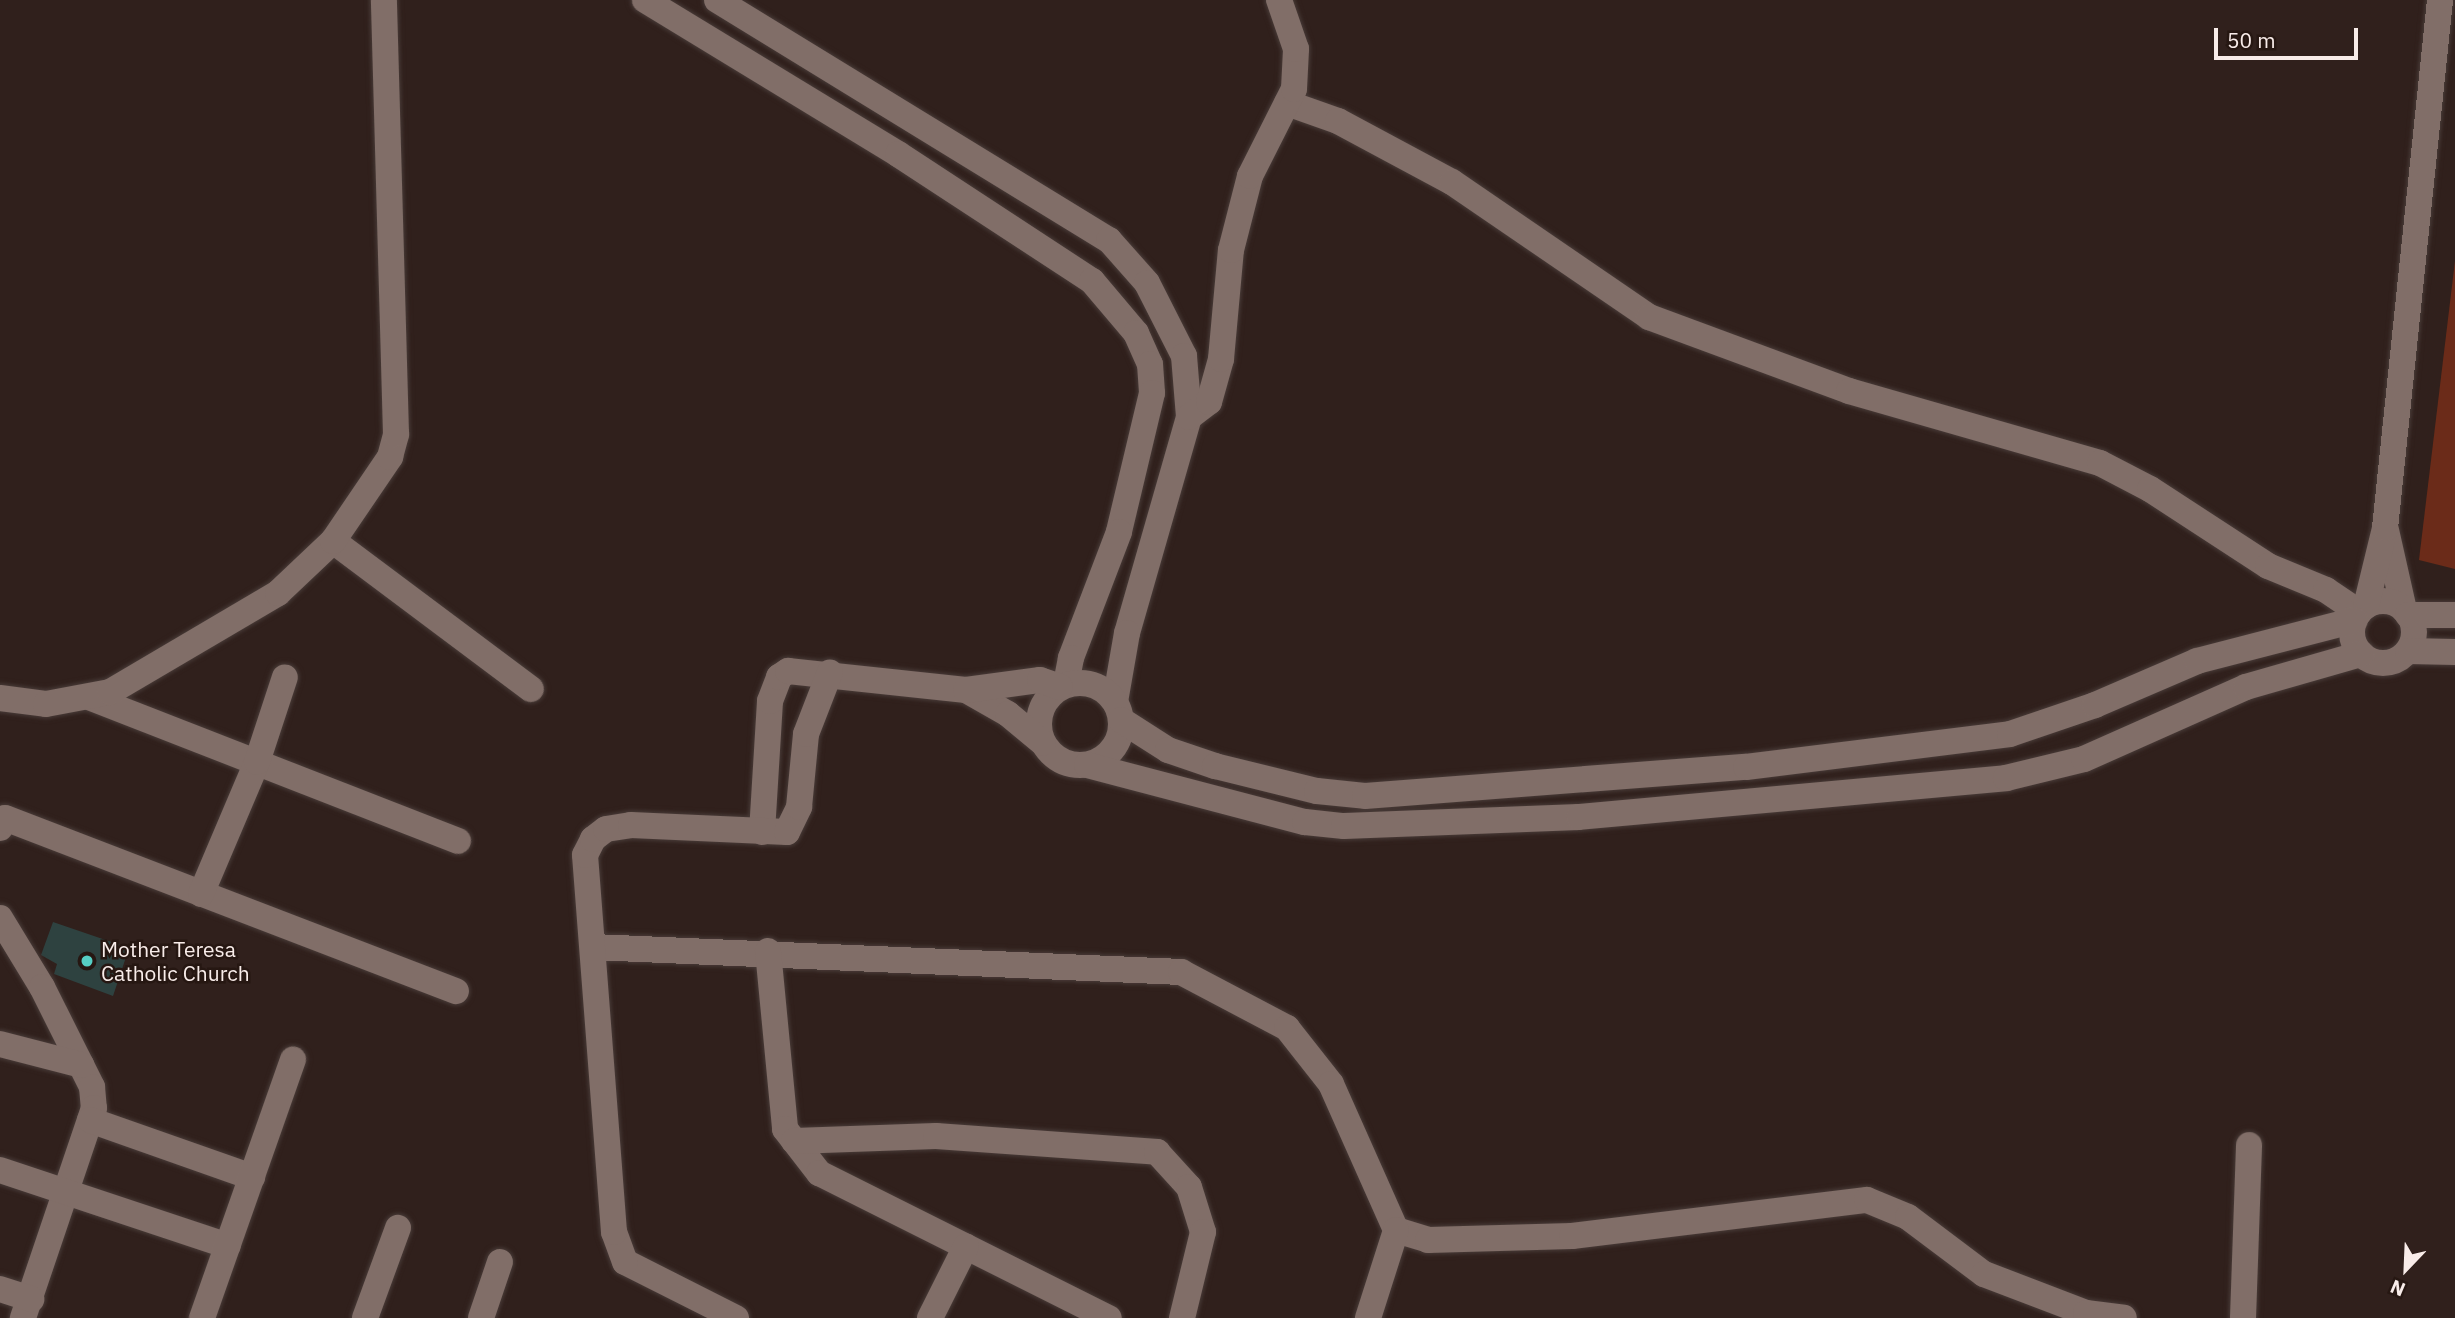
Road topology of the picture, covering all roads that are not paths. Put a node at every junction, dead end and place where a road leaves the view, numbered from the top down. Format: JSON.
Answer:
{"nodes":[{"id":1,"x":384,"y":0,"type":"edge"},
{"id":2,"x":645,"y":0,"type":"edge"},
{"id":3,"x":717,"y":0,"type":"edge"},
{"id":4,"x":1279,"y":0,"type":"edge"},
{"id":5,"x":2440,"y":0,"type":"edge"},
{"id":6,"x":2445,"y":40,"type":"edge"},
{"id":7,"x":1287,"y":103,"type":"junction"},
{"id":8,"x":1189,"y":417,"type":"junction"},
{"id":9,"x":2385,"y":528,"type":"junction"},
{"id":10,"x":333,"y":541,"type":"junction"},
{"id":11,"x":2360,"y":613,"type":"junction"},
{"id":12,"x":2406,"y":613,"type":"junction"},
{"id":13,"x":2455,"y":615,"type":"edge"},
{"id":14,"x":2407,"y":651,"type":"junction"},
{"id":15,"x":2455,"y":652,"type":"edge"},
{"id":16,"x":2361,"y":654,"type":"junction"},
{"id":17,"x":830,"y":672,"type":"junction"},
{"id":18,"x":285,"y":677,"type":"dead end"},
{"id":19,"x":1063,"y":686,"type":"junction"},
{"id":20,"x":531,"y":689,"type":"dead end"},
{"id":21,"x":966,"y":690,"type":"junction"},
{"id":22,"x":0,"y":698,"type":"edge"},
{"id":23,"x":89,"y":698,"type":"junction"},
{"id":24,"x":1118,"y":711,"type":"junction"},
{"id":25,"x":1043,"y":743,"type":"junction"},
{"id":26,"x":257,"y":762,"type":"junction"},
{"id":27,"x":1087,"y":765,"type":"junction"},
{"id":28,"x":0,"y":828,"type":"edge"},
{"id":29,"x":762,"y":832,"type":"junction"},
{"id":30,"x":458,"y":841,"type":"dead end"},
{"id":31,"x":201,"y":894,"type":"junction"},
{"id":32,"x":0,"y":918,"type":"edge"},
{"id":33,"x":593,"y":947,"type":"junction"},
{"id":34,"x":768,"y":951,"type":"junction"},
{"id":35,"x":456,"y":991,"type":"dead end"},
{"id":36,"x":0,"y":1044,"type":"edge"},
{"id":37,"x":293,"y":1060,"type":"dead end"},
{"id":38,"x":81,"y":1065,"type":"junction"},
{"id":39,"x":90,"y":1120,"type":"junction"},
{"id":40,"x":794,"y":1141,"type":"junction"},
{"id":41,"x":2249,"y":1145,"type":"dead end"},
{"id":42,"x":0,"y":1170,"type":"edge"},
{"id":43,"x":252,"y":1177,"type":"junction"},
{"id":44,"x":67,"y":1192,"type":"junction"},
{"id":45,"x":398,"y":1228,"type":"dead end"},
{"id":46,"x":1396,"y":1230,"type":"junction"},
{"id":47,"x":228,"y":1246,"type":"junction"},
{"id":48,"x":966,"y":1247,"type":"junction"},
{"id":49,"x":500,"y":1262,"type":"dead end"},
{"id":50,"x":0,"y":1289,"type":"edge"},
{"id":51,"x":27,"y":1309,"type":"edge"},
{"id":52,"x":202,"y":1318,"type":"edge"},
{"id":53,"x":365,"y":1318,"type":"edge"},
{"id":54,"x":481,"y":1318,"type":"edge"},
{"id":55,"x":736,"y":1318,"type":"edge"},
{"id":56,"x":930,"y":1318,"type":"edge"},
{"id":57,"x":1109,"y":1318,"type":"edge"},
{"id":58,"x":1182,"y":1318,"type":"edge"},
{"id":59,"x":1368,"y":1318,"type":"edge"},
{"id":60,"x":2124,"y":1318,"type":"edge"},
{"id":61,"x":2243,"y":1318,"type":"edge"}],
"edges":[{"from":1,"to":10,"type":"street"},
{"from":2,"to":19,"type":"street"},
{"from":3,"to":8,"type":"street"},
{"from":4,"to":7,"type":"street"},
{"from":5,"to":6,"type":"street"},
{"from":6,"to":9,"type":"street"},
{"from":7,"to":8,"type":"street"},
{"from":7,"to":11,"type":"street"},
{"from":8,"to":24,"type":"street"},
{"from":9,"to":11,"type":"street"},
{"from":9,"to":12,"type":"street"},
{"from":10,"to":20,"type":"street"},
{"from":10,"to":23,"type":"street"},
{"from":11,"to":12,"type":"street"},
{"from":11,"to":16,"type":"street"},
{"from":11,"to":24,"type":"street"},
{"from":12,"to":13,"type":"street"},
{"from":12,"to":14,"type":"street"},
{"from":14,"to":15,"type":"street"},
{"from":14,"to":16,"type":"street"},
{"from":16,"to":27,"type":"street"},
{"from":17,"to":21,"type":"street"},
{"from":17,"to":29,"type":"street"},
{"from":17,"to":29,"type":"street"},
{"from":18,"to":26,"type":"street"},
{"from":19,"to":21,"type":"street"},
{"from":19,"to":24,"type":"street"},
{"from":19,"to":25,"type":"street"},
{"from":21,"to":25,"type":"street"},
{"from":22,"to":23,"type":"street"},
{"from":23,"to":26,"type":"street"},
{"from":24,"to":27,"type":"street"},
{"from":25,"to":27,"type":"street"},
{"from":26,"to":30,"type":"street"},
{"from":26,"to":31,"type":"street"},
{"from":28,"to":31,"type":"street"},
{"from":29,"to":33,"type":"street"},
{"from":31,"to":35,"type":"street"},
{"from":32,"to":38,"type":"street"},
{"from":33,"to":34,"type":"street"},
{"from":33,"to":55,"type":"street"},
{"from":34,"to":40,"type":"street"},
{"from":34,"to":46,"type":"street"},
{"from":36,"to":38,"type":"street"},
{"from":37,"to":43,"type":"street"},
{"from":38,"to":39,"type":"street"},
{"from":39,"to":43,"type":"street"},
{"from":39,"to":44,"type":"street"},
{"from":40,"to":48,"type":"street"},
{"from":40,"to":58,"type":"street"},
{"from":41,"to":61,"type":"street"},
{"from":42,"to":44,"type":"street"},
{"from":43,"to":47,"type":"street"},
{"from":44,"to":47,"type":"street"},
{"from":44,"to":51,"type":"street"},
{"from":45,"to":53,"type":"street"},
{"from":46,"to":59,"type":"street"},
{"from":46,"to":60,"type":"street"},
{"from":47,"to":52,"type":"street"},
{"from":48,"to":56,"type":"street"},
{"from":48,"to":57,"type":"street"},
{"from":49,"to":54,"type":"street"},
{"from":50,"to":51,"type":"street"}]}
